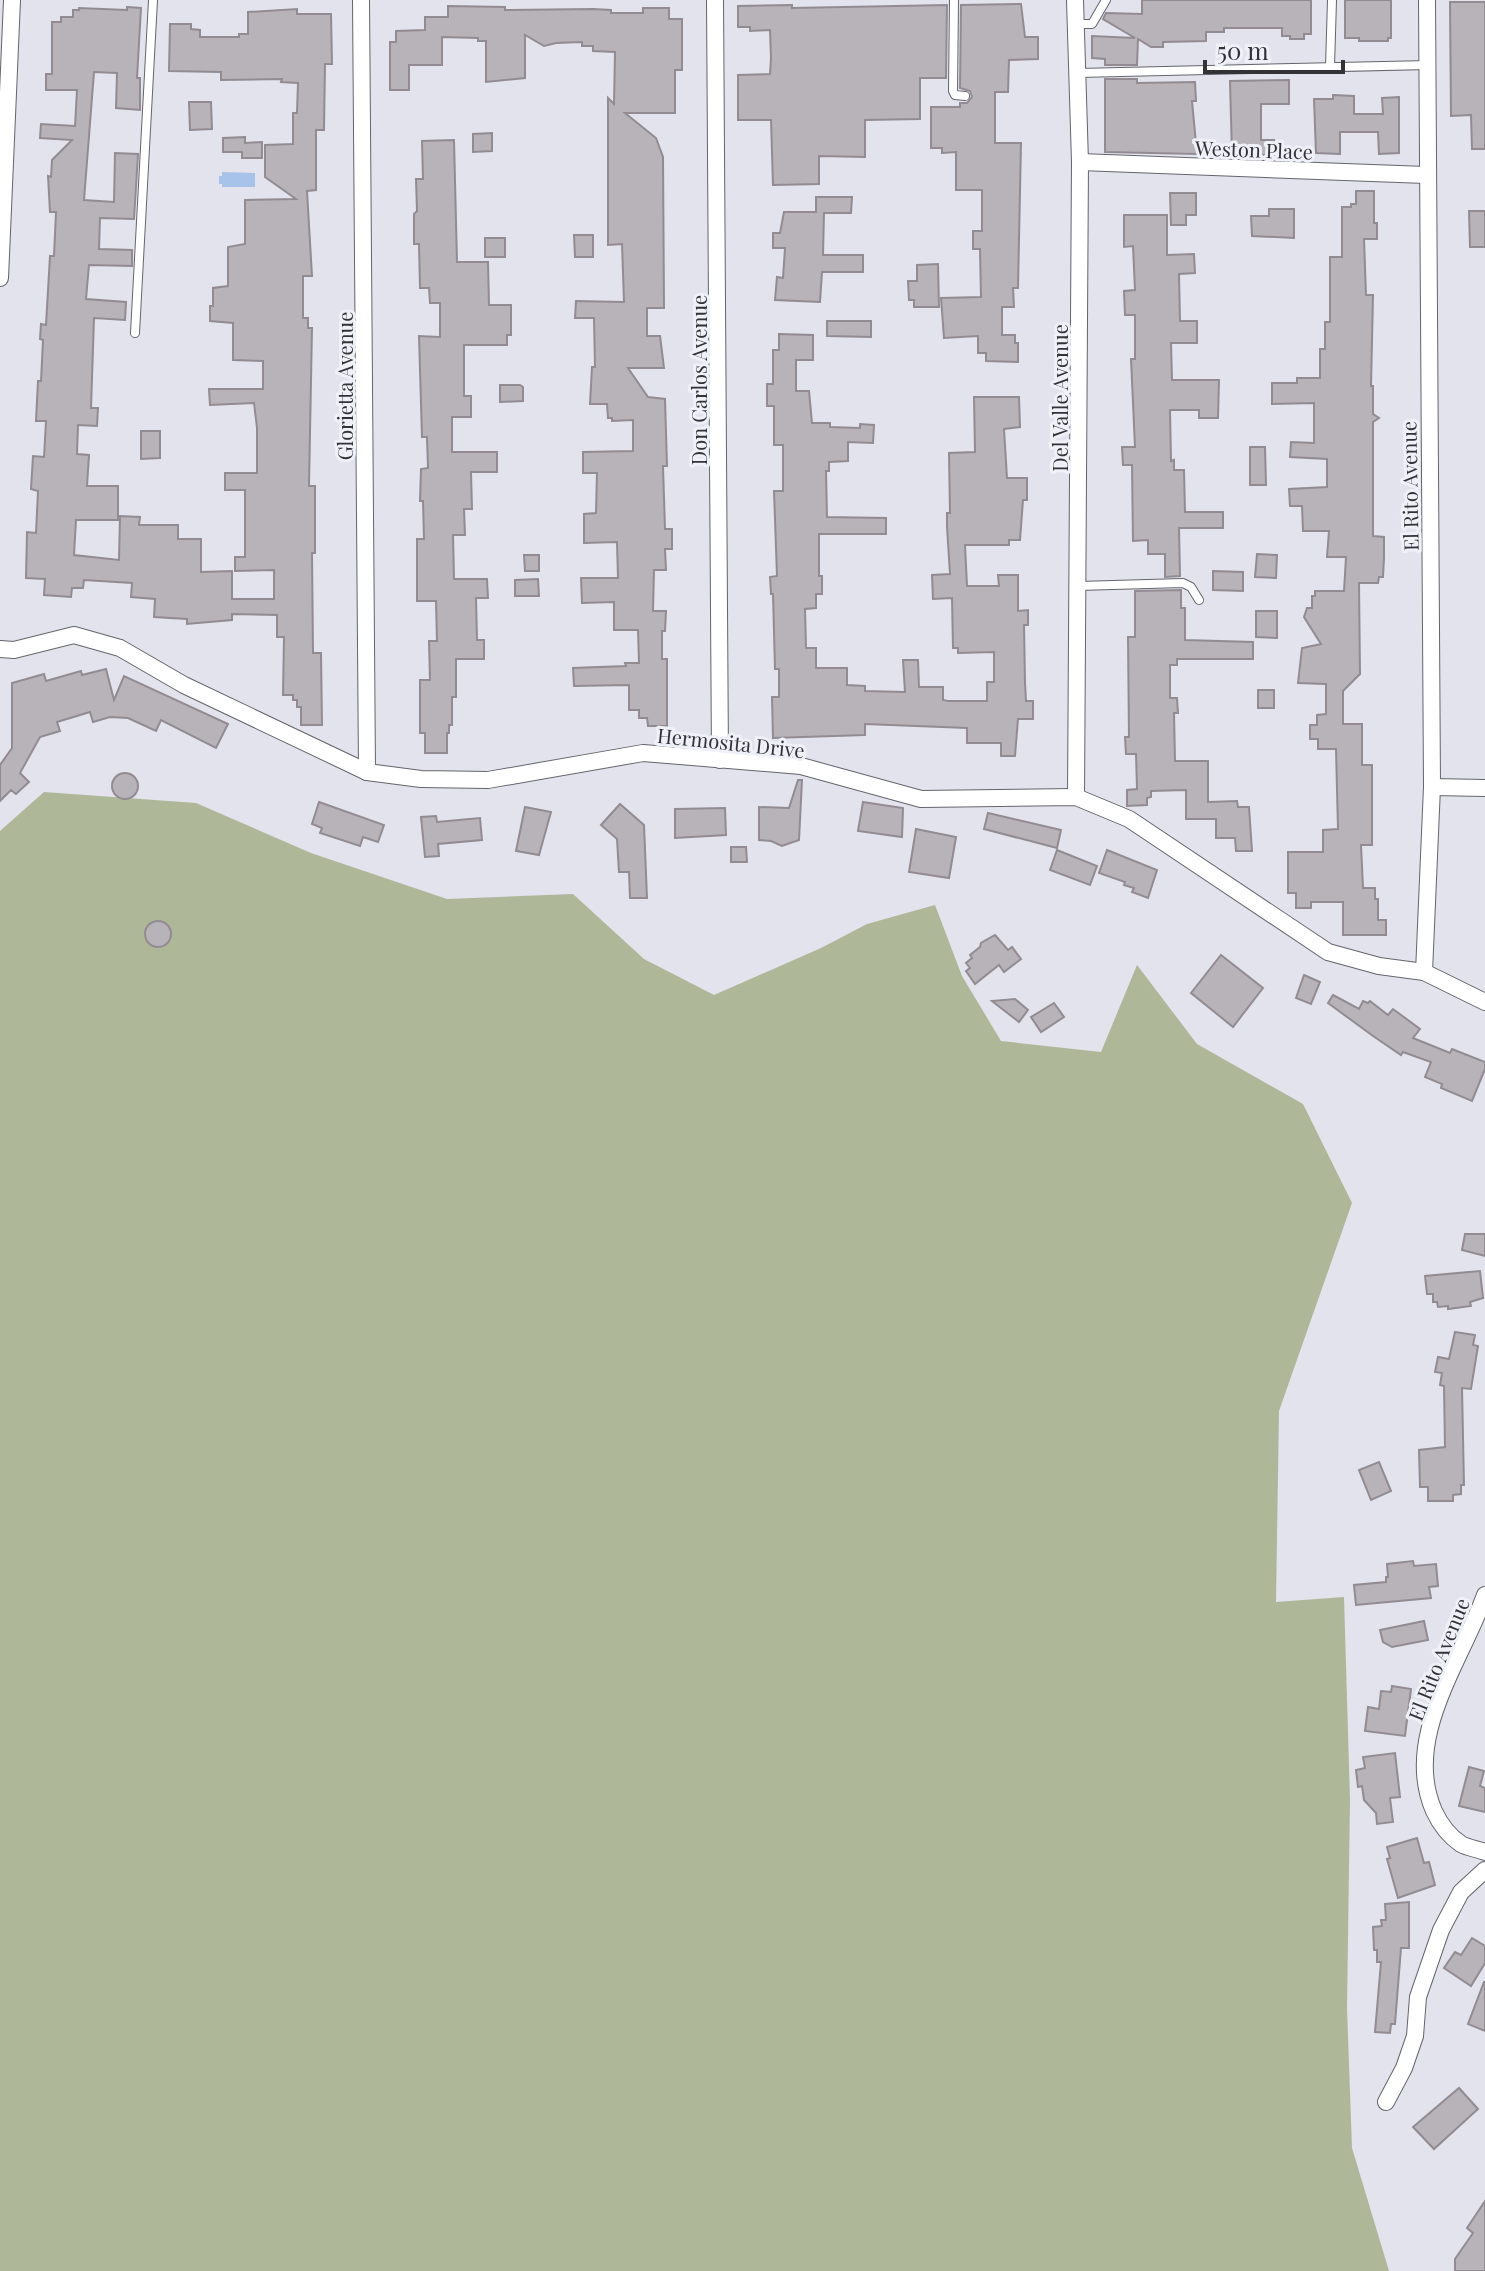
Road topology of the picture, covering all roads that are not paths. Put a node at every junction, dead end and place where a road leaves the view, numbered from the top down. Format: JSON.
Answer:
{"nodes":[{"id":1,"x":12,"y":0,"type":"edge"},
{"id":2,"x":153,"y":0,"type":"edge"},
{"id":3,"x":361,"y":0,"type":"edge"},
{"id":4,"x":715,"y":0,"type":"edge"},
{"id":5,"x":954,"y":0,"type":"edge"},
{"id":6,"x":1075,"y":0,"type":"edge"},
{"id":7,"x":1106,"y":0,"type":"edge"},
{"id":8,"x":1332,"y":0,"type":"edge"},
{"id":9,"x":1427,"y":0,"type":"edge"},
{"id":10,"x":1076,"y":24,"type":"junction"},
{"id":11,"x":1429,"y":65,"type":"junction"},
{"id":12,"x":1330,"y":67,"type":"junction"},
{"id":13,"x":1078,"y":73,"type":"junction"},
{"id":14,"x":965,"y":96,"type":"dead end"},
{"id":15,"x":1080,"y":162,"type":"junction"},
{"id":16,"x":1426,"y":175,"type":"junction"},
{"id":17,"x":0,"y":278,"type":"edge"},
{"id":18,"x":135,"y":333,"type":"dead end"},
{"id":19,"x":1078,"y":586,"type":"junction"},
{"id":20,"x":1199,"y":600,"type":"dead end"},
{"id":21,"x":0,"y":649,"type":"edge"},
{"id":22,"x":720,"y":760,"type":"junction"},
{"id":23,"x":367,"y":772,"type":"junction"},
{"id":24,"x":1432,"y":787,"type":"junction"},
{"id":25,"x":1485,"y":788,"type":"edge"},
{"id":26,"x":1076,"y":797,"type":"junction"},
{"id":27,"x":1424,"y":972,"type":"junction"},
{"id":28,"x":1485,"y":1002,"type":"edge"},
{"id":29,"x":1485,"y":1595,"type":"edge"},
{"id":30,"x":1485,"y":1852,"type":"edge"},
{"id":31,"x":1485,"y":1870,"type":"edge"},
{"id":32,"x":1386,"y":2102,"type":"dead end"}],
"edges":[{"from":1,"to":17,"type":"street"},
{"from":2,"to":18,"type":"lane"},
{"from":3,"to":23,"type":"street","name":"Glorietta Avenue"},
{"from":4,"to":22,"type":"street","name":"Don Carlos Avenue"},
{"from":5,"to":14,"type":"lane"},
{"from":6,"to":10,"type":"street","name":"Del Valle Avenue"},
{"from":7,"to":10,"type":"lane"},
{"from":8,"to":12,"type":"lane"},
{"from":9,"to":11,"type":"street","name":"El Rito Avenue"},
{"from":10,"to":13,"type":"street","name":"Del Valle Avenue"},
{"from":11,"to":12,"type":"lane"},
{"from":11,"to":16,"type":"street","name":"El Rito Avenue"},
{"from":12,"to":13,"type":"lane"},
{"from":13,"to":15,"type":"street","name":"Del Valle Avenue"},
{"from":15,"to":16,"type":"street","name":"Weston Place"},
{"from":15,"to":19,"type":"street","name":"Del Valle Avenue"},
{"from":16,"to":24,"type":"street","name":"El Rito Avenue"},
{"from":19,"to":20,"type":"lane"},
{"from":19,"to":26,"type":"street","name":"Del Valle Avenue"},
{"from":21,"to":23,"type":"street","name":"Hermosita Drive"},
{"from":22,"to":23,"type":"street","name":"Hermosita Drive"},
{"from":22,"to":26,"type":"street","name":"Hermosita Drive"},
{"from":24,"to":25,"type":"street"},
{"from":24,"to":27,"type":"street","name":"El Rito Avenue"},
{"from":26,"to":27,"type":"street","name":"Hermosita Drive"},
{"from":27,"to":28,"type":"street","name":"Hermosita Drive"},
{"from":29,"to":30,"type":"street","name":"El Rito Avenue"},
{"from":31,"to":32,"type":"street"}]}
